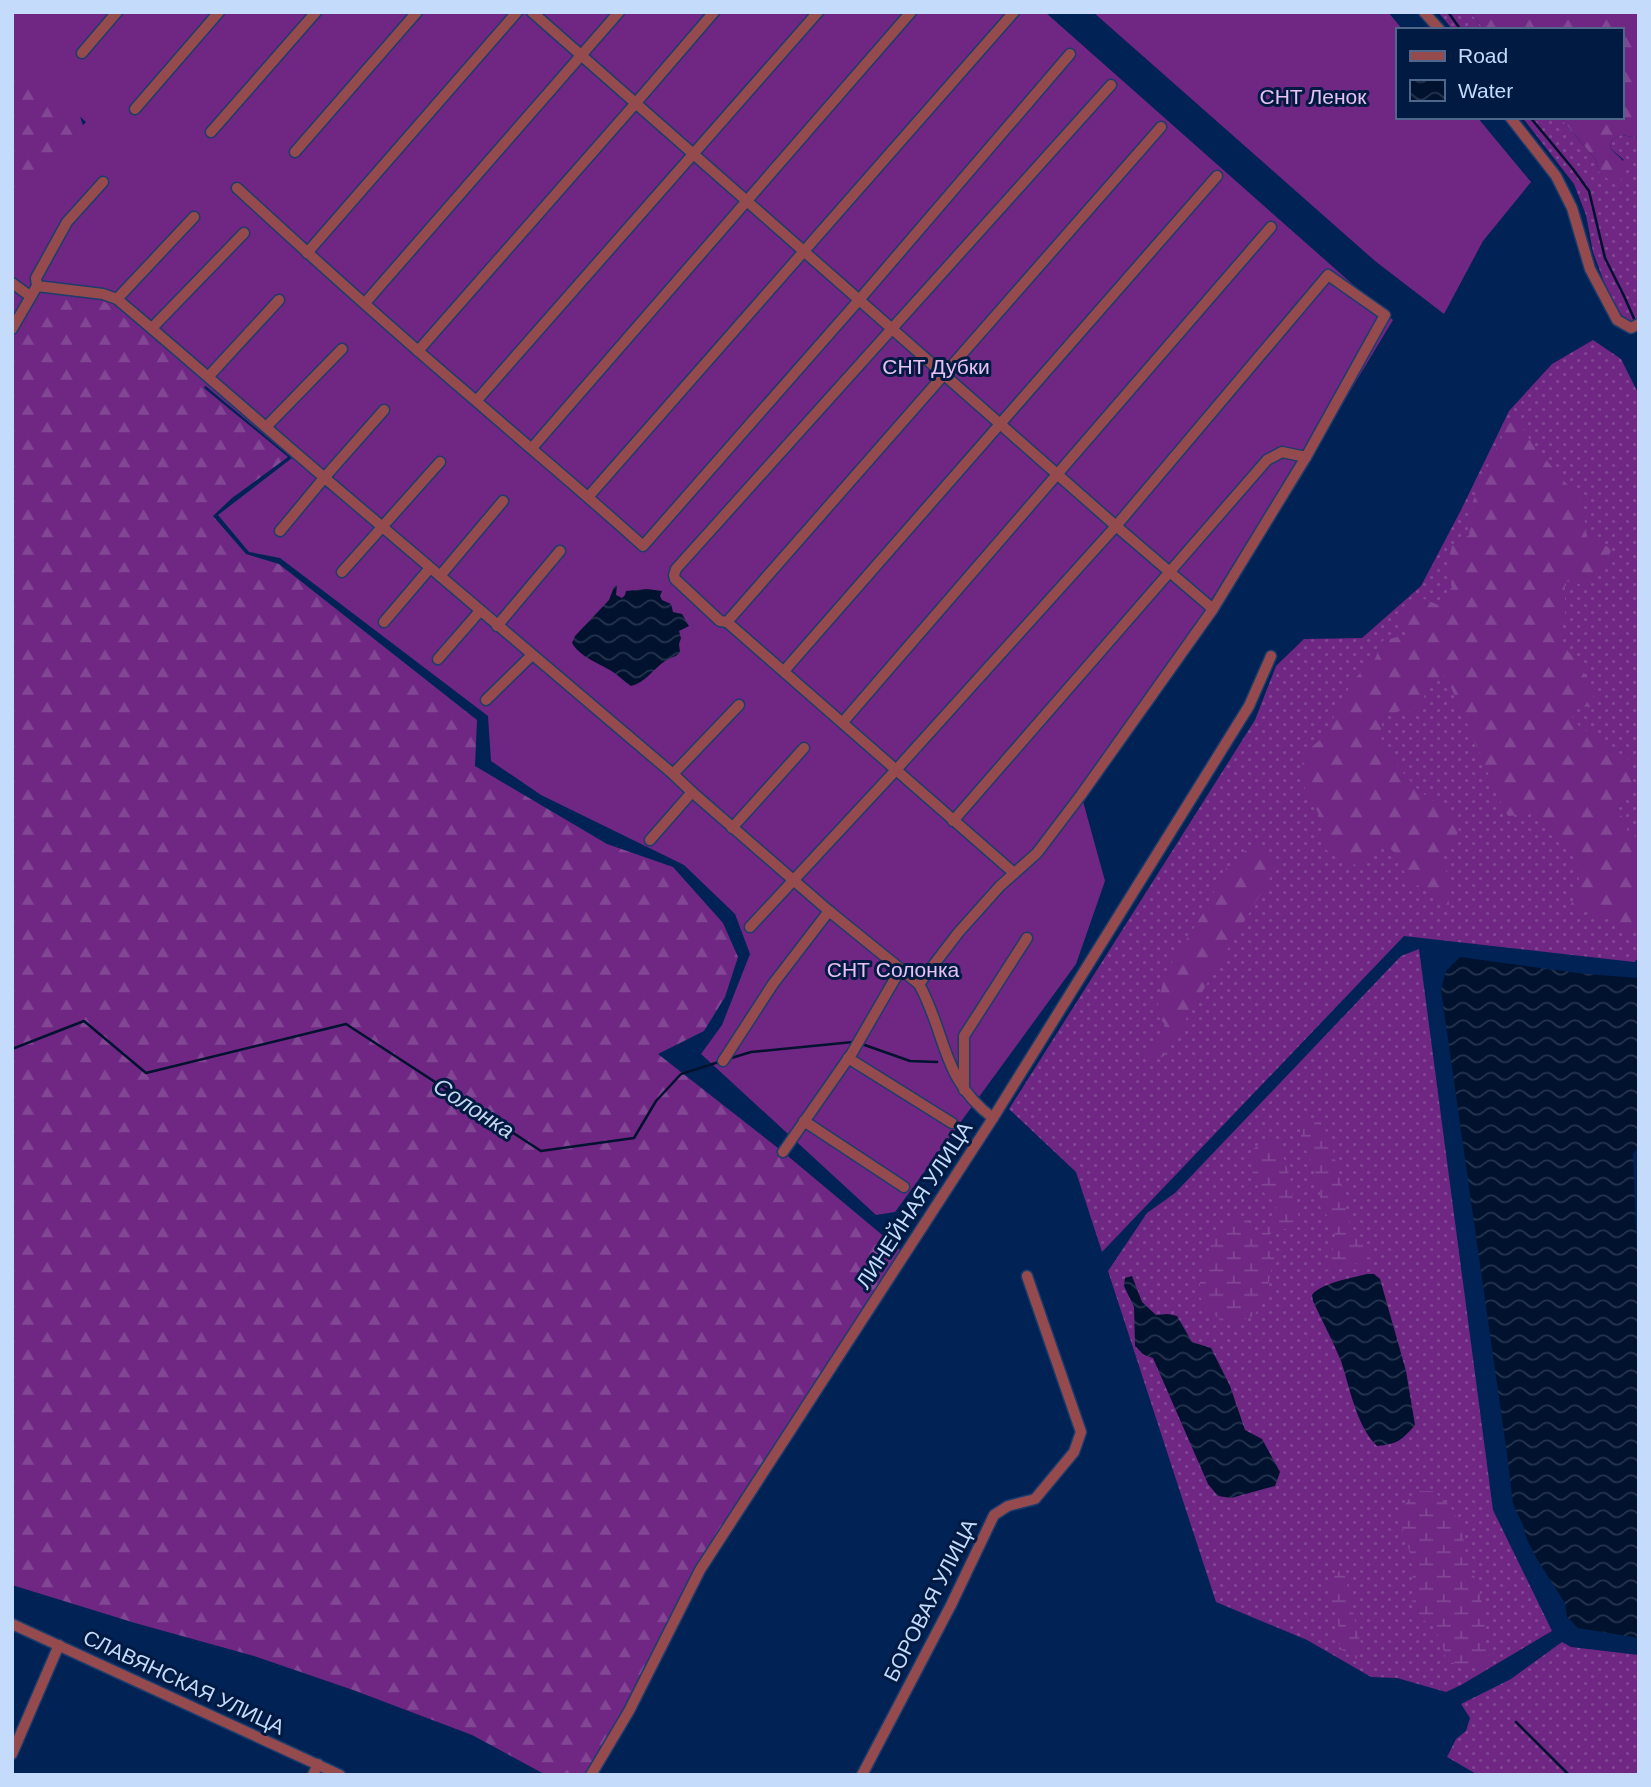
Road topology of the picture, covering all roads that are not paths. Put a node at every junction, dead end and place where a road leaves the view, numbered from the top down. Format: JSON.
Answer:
{"nodes":[{"id":1,"x":117,"y":12,"type":"edge"},
{"id":2,"x":219,"y":12,"type":"edge"},
{"id":3,"x":316,"y":12,"type":"edge"},
{"id":4,"x":417,"y":12,"type":"edge"},
{"id":5,"x":517,"y":12,"type":"edge"},
{"id":6,"x":532,"y":12,"type":"edge"},
{"id":7,"x":619,"y":12,"type":"edge"},
{"id":8,"x":714,"y":12,"type":"edge"},
{"id":9,"x":818,"y":12,"type":"edge"},
{"id":10,"x":911,"y":12,"type":"edge"},
{"id":11,"x":1014,"y":12,"type":"edge"},
{"id":12,"x":1424,"y":12,"type":"edge"},
{"id":13,"x":1438,"y":28,"type":"edge"},
{"id":14,"x":82,"y":53,"type":"dead end"},
{"id":15,"x":1070,"y":54,"type":"dead end"},
{"id":16,"x":581,"y":56,"type":"junction"},
{"id":17,"x":1111,"y":85,"type":"dead end"},
{"id":18,"x":635,"y":104,"type":"junction"},
{"id":19,"x":135,"y":109,"type":"dead end"},
{"id":20,"x":1512,"y":119,"type":"edge"},
{"id":21,"x":1161,"y":127,"type":"dead end"},
{"id":22,"x":211,"y":132,"type":"dead end"},
{"id":23,"x":295,"y":152,"type":"dead end"},
{"id":24,"x":694,"y":155,"type":"junction"},
{"id":25,"x":1217,"y":176,"type":"dead end"},
{"id":26,"x":103,"y":181,"type":"dead end"},
{"id":27,"x":237,"y":188,"type":"dead end"},
{"id":28,"x":747,"y":201,"type":"junction"},
{"id":29,"x":194,"y":217,"type":"dead end"},
{"id":30,"x":1271,"y":227,"type":"dead end"},
{"id":31,"x":244,"y":233,"type":"dead end"},
{"id":32,"x":805,"y":251,"type":"junction"},
{"id":33,"x":307,"y":253,"type":"junction"},
{"id":34,"x":12,"y":283,"type":"edge"},
{"id":35,"x":37,"y":286,"type":"junction"},
{"id":36,"x":30,"y":296,"type":"junction"},
{"id":37,"x":117,"y":299,"type":"junction"},
{"id":38,"x":278,"y":300,"type":"dead end"},
{"id":39,"x":859,"y":300,"type":"junction"},
{"id":40,"x":365,"y":303,"type":"junction"},
{"id":41,"x":1635,"y":326,"type":"edge"},
{"id":42,"x":152,"y":328,"type":"junction"},
{"id":43,"x":12,"y":329,"type":"edge"},
{"id":44,"x":892,"y":329,"type":"junction"},
{"id":45,"x":342,"y":349,"type":"dead end"},
{"id":46,"x":418,"y":351,"type":"junction"},
{"id":47,"x":944,"y":374,"type":"junction"},
{"id":48,"x":209,"y":376,"type":"junction"},
{"id":49,"x":478,"y":399,"type":"dead end"},
{"id":50,"x":384,"y":410,"type":"dead end"},
{"id":51,"x":1001,"y":424,"type":"junction"},
{"id":52,"x":266,"y":427,"type":"junction"},
{"id":53,"x":532,"y":449,"type":"junction"},
{"id":54,"x":1306,"y":457,"type":"junction"},
{"id":55,"x":440,"y":462,"type":"dead end"},
{"id":56,"x":1057,"y":474,"type":"junction"},
{"id":57,"x":324,"y":478,"type":"junction"},
{"id":58,"x":589,"y":496,"type":"junction"},
{"id":59,"x":503,"y":501,"type":"dead end"},
{"id":60,"x":1116,"y":526,"type":"junction"},
{"id":61,"x":383,"y":528,"type":"junction"},
{"id":62,"x":280,"y":531,"type":"dead end"},
{"id":63,"x":560,"y":551,"type":"dead end"},
{"id":64,"x":430,"y":568,"type":"junction"},
{"id":65,"x":342,"y":572,"type":"dead end"},
{"id":66,"x":1170,"y":572,"type":"junction"},
{"id":67,"x":440,"y":576,"type":"junction"},
{"id":68,"x":1213,"y":609,"type":"junction"},
{"id":69,"x":480,"y":611,"type":"junction"},
{"id":70,"x":384,"y":622,"type":"dead end"},
{"id":71,"x":727,"y":622,"type":"junction"},
{"id":72,"x":497,"y":625,"type":"junction"},
{"id":73,"x":532,"y":655,"type":"junction"},
{"id":74,"x":1271,"y":656,"type":"dead end"},
{"id":75,"x":438,"y":659,"type":"dead end"},
{"id":76,"x":784,"y":671,"type":"junction"},
{"id":77,"x":486,"y":700,"type":"dead end"},
{"id":78,"x":739,"y":705,"type":"dead end"},
{"id":79,"x":843,"y":722,"type":"junction"},
{"id":80,"x":804,"y":748,"type":"dead end"},
{"id":81,"x":895,"y":771,"type":"junction"},
{"id":82,"x":673,"y":774,"type":"junction"},
{"id":83,"x":692,"y":792,"type":"junction"},
{"id":84,"x":953,"y":821,"type":"junction"},
{"id":85,"x":732,"y":828,"type":"junction"},
{"id":86,"x":649,"y":840,"type":"dead end"},
{"id":87,"x":1014,"y":873,"type":"junction"},
{"id":88,"x":794,"y":881,"type":"junction"},
{"id":89,"x":829,"y":912,"type":"junction"},
{"id":90,"x":750,"y":927,"type":"dead end"},
{"id":91,"x":1027,"y":938,"type":"dead end"},
{"id":92,"x":900,"y":970,"type":"junction"},
{"id":93,"x":919,"y":984,"type":"junction"},
{"id":94,"x":848,"y":1058,"type":"junction"},
{"id":95,"x":723,"y":1060,"type":"dead end"},
{"id":96,"x":964,"y":1091,"type":"junction"},
{"id":97,"x":993,"y":1118,"type":"junction"},
{"id":98,"x":804,"y":1121,"type":"junction"},
{"id":99,"x":952,"y":1123,"type":"dead end"},
{"id":100,"x":783,"y":1152,"type":"dead end"},
{"id":101,"x":904,"y":1186,"type":"dead end"},
{"id":102,"x":1027,"y":1276,"type":"dead end"},
{"id":103,"x":12,"y":1624,"type":"edge"},
{"id":104,"x":59,"y":1645,"type":"junction"},
{"id":105,"x":12,"y":1755,"type":"edge"},
{"id":106,"x":316,"y":1770,"type":"edge"},
{"id":107,"x":340,"y":1775,"type":"edge"},
{"id":108,"x":590,"y":1775,"type":"edge"},
{"id":109,"x":862,"y":1775,"type":"edge"}],
"edges":[{"from":1,"to":14,"type":"street"},
{"from":2,"to":19,"type":"street"},
{"from":3,"to":22,"type":"street"},
{"from":4,"to":23,"type":"street"},
{"from":5,"to":33,"type":"street"},
{"from":6,"to":16,"type":"street"},
{"from":7,"to":16,"type":"street"},
{"from":8,"to":18,"type":"street"},
{"from":9,"to":24,"type":"street"},
{"from":10,"to":28,"type":"street"},
{"from":11,"to":32,"type":"street"},
{"from":12,"to":13,"type":"street"},
{"from":15,"to":39,"type":"street"},
{"from":16,"to":18,"type":"street"},
{"from":16,"to":40,"type":"street"},
{"from":17,"to":44,"type":"street"},
{"from":18,"to":24,"type":"street"},
{"from":18,"to":46,"type":"street"},
{"from":20,"to":41,"type":"street"},
{"from":21,"to":47,"type":"street"},
{"from":24,"to":28,"type":"street"},
{"from":24,"to":49,"type":"street"},
{"from":25,"to":51,"type":"street"},
{"from":26,"to":35,"type":"street"},
{"from":27,"to":33,"type":"street"},
{"from":28,"to":32,"type":"street"},
{"from":28,"to":53,"type":"street"},
{"from":29,"to":37,"type":"street"},
{"from":30,"to":56,"type":"street"},
{"from":31,"to":42,"type":"street"},
{"from":32,"to":39,"type":"street"},
{"from":32,"to":58,"type":"street"},
{"from":33,"to":40,"type":"street"},
{"from":34,"to":36,"type":"street"},
{"from":35,"to":36,"type":"street"},
{"from":35,"to":37,"type":"street"},
{"from":36,"to":43,"type":"street"},
{"from":37,"to":42,"type":"street"},
{"from":38,"to":48,"type":"street"},
{"from":39,"to":44,"type":"street"},
{"from":39,"to":58,"type":"street"},
{"from":40,"to":46,"type":"street"},
{"from":42,"to":48,"type":"street"},
{"from":44,"to":47,"type":"street"},
{"from":44,"to":71,"type":"street"},
{"from":45,"to":52,"type":"street"},
{"from":46,"to":53,"type":"street"},
{"from":47,"to":51,"type":"street"},
{"from":47,"to":71,"type":"street"},
{"from":48,"to":52,"type":"street"},
{"from":50,"to":57,"type":"street"},
{"from":51,"to":56,"type":"street"},
{"from":51,"to":76,"type":"street"},
{"from":52,"to":57,"type":"street"},
{"from":53,"to":58,"type":"street"},
{"from":54,"to":60,"type":"street"},
{"from":54,"to":66,"type":"street"},
{"from":54,"to":68,"type":"street"},
{"from":55,"to":61,"type":"street"},
{"from":56,"to":60,"type":"street"},
{"from":56,"to":79,"type":"street"},
{"from":57,"to":61,"type":"street"},
{"from":57,"to":62,"type":"street"},
{"from":59,"to":67,"type":"street"},
{"from":60,"to":66,"type":"street"},
{"from":60,"to":81,"type":"street"},
{"from":61,"to":64,"type":"street"},
{"from":61,"to":65,"type":"street"},
{"from":63,"to":72,"type":"street"},
{"from":64,"to":67,"type":"street"},
{"from":64,"to":70,"type":"street"},
{"from":66,"to":68,"type":"street"},
{"from":66,"to":84,"type":"street"},
{"from":67,"to":69,"type":"street"},
{"from":68,"to":87,"type":"street"},
{"from":69,"to":72,"type":"street"},
{"from":69,"to":75,"type":"street"},
{"from":71,"to":76,"type":"street"},
{"from":72,"to":73,"type":"street"},
{"from":73,"to":77,"type":"street"},
{"from":73,"to":82,"type":"street"},
{"from":74,"to":97,"type":"street","name":"ЛИНЕЙНАЯ УЛИЦА"},
{"from":76,"to":79,"type":"street"},
{"from":78,"to":82,"type":"street"},
{"from":79,"to":81,"type":"street"},
{"from":80,"to":85,"type":"street"},
{"from":81,"to":84,"type":"street"},
{"from":81,"to":88,"type":"street"},
{"from":82,"to":83,"type":"street"},
{"from":83,"to":85,"type":"street"},
{"from":83,"to":86,"type":"street"},
{"from":84,"to":87,"type":"street"},
{"from":85,"to":88,"type":"street"},
{"from":87,"to":93,"type":"street"},
{"from":88,"to":89,"type":"street"},
{"from":88,"to":90,"type":"street"},
{"from":89,"to":92,"type":"street"},
{"from":89,"to":95,"type":"street"},
{"from":91,"to":96,"type":"street"},
{"from":92,"to":93,"type":"street"},
{"from":92,"to":94,"type":"street"},
{"from":93,"to":96,"type":"street"},
{"from":94,"to":98,"type":"street"},
{"from":94,"to":99,"type":"street"},
{"from":96,"to":97,"type":"street"},
{"from":97,"to":108,"type":"street","name":"ЛИНЕЙНАЯ УЛИЦА"},
{"from":98,"to":100,"type":"street"},
{"from":98,"to":101,"type":"street"},
{"from":102,"to":109,"type":"street","name":"БОРОВАЯ УЛИЦА"},
{"from":103,"to":104,"type":"street","name":"СЛАВЯНСКАЯ УЛИЦА"},
{"from":104,"to":105,"type":"street"},
{"from":104,"to":106,"type":"street","name":"СЛАВЯНСКАЯ УЛИЦА"},
{"from":106,"to":107,"type":"street","name":"СЛАВЯНСКАЯ УЛИЦА"}]}
